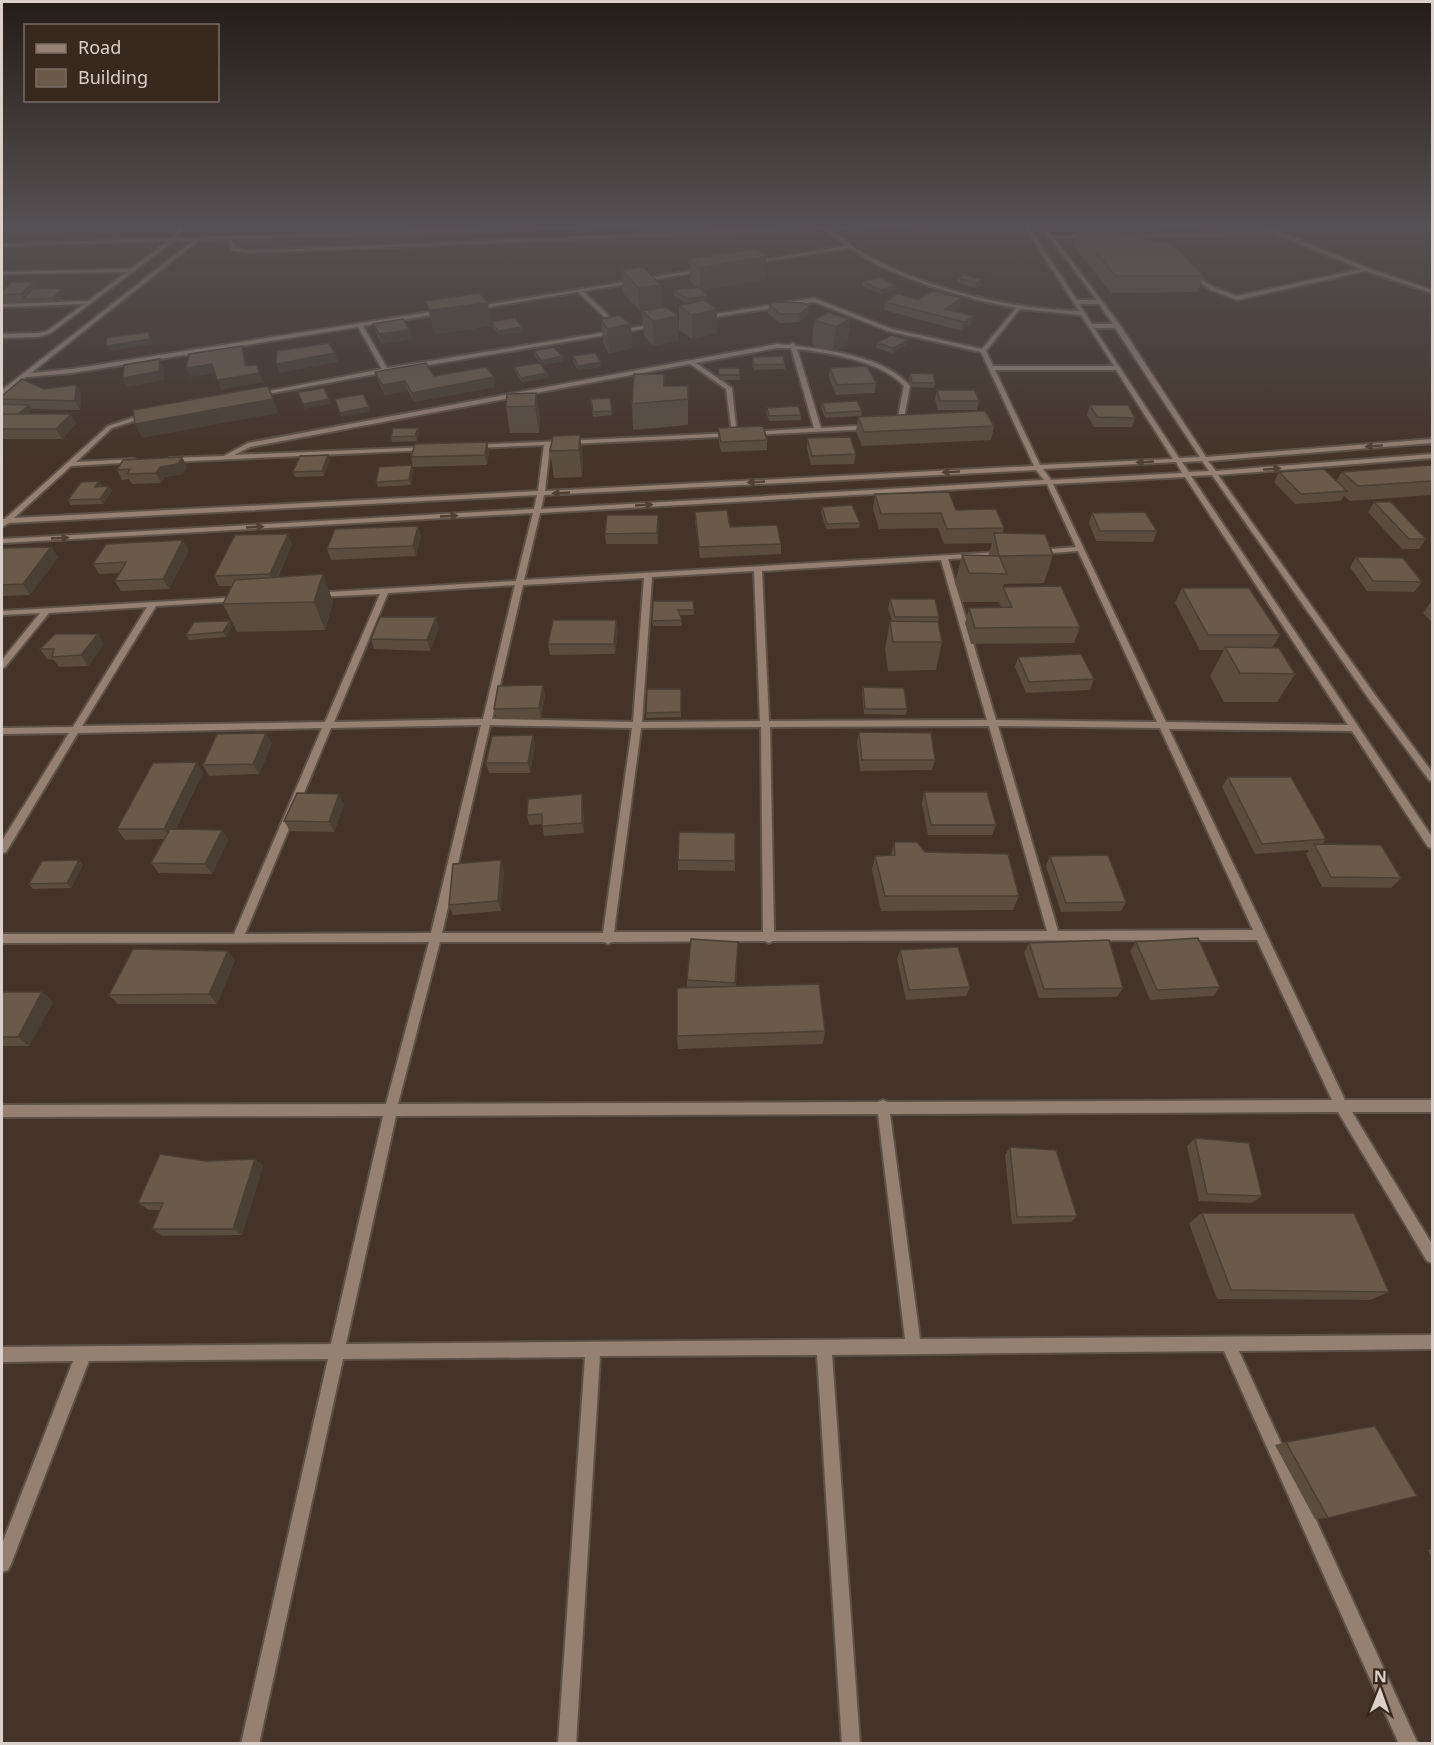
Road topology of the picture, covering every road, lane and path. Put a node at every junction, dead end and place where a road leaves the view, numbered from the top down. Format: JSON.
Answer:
{"nodes":[{"id":1,"x":19,"y":304,"type":"edge"},
{"id":2,"x":88,"y":304,"type":"edge"},
{"id":3,"x":115,"y":304,"type":"edge"},
{"id":4,"x":491,"y":304,"type":"edge"},
{"id":5,"x":594,"y":304,"type":"edge"},
{"id":6,"x":788,"y":304,"type":"edge"},
{"id":7,"x":825,"y":304,"type":"edge"},
{"id":8,"x":1009,"y":304,"type":"edge"},
{"id":9,"x":1077,"y":304,"type":"edge"},
{"id":10,"x":1103,"y":304,"type":"edge"},
{"id":11,"x":2,"y":305,"type":"edge"},
{"id":12,"x":1019,"y":307,"type":"junction"},
{"id":13,"x":463,"y":309,"type":"dead end"},
{"id":14,"x":452,"y":310,"type":"edge"},
{"id":15,"x":1082,"y":313,"type":"junction"},
{"id":16,"x":701,"y":319,"type":"edge"},
{"id":17,"x":667,"y":324,"type":"dead end"},
{"id":18,"x":360,"y":325,"type":"junction"},
{"id":19,"x":1090,"y":326,"type":"junction"},
{"id":20,"x":1118,"y":326,"type":"junction"},
{"id":21,"x":622,"y":332,"type":"junction"},
{"id":22,"x":2,"y":336,"type":"edge"},
{"id":23,"x":793,"y":345,"type":"junction"},
{"id":24,"x":983,"y":351,"type":"junction"},
{"id":25,"x":691,"y":362,"type":"junction"},
{"id":26,"x":992,"y":368,"type":"junction"},
{"id":27,"x":1118,"y":368,"type":"junction"},
{"id":28,"x":385,"y":370,"type":"junction"},
{"id":29,"x":25,"y":375,"type":"junction"},
{"id":30,"x":2,"y":393,"type":"edge"},
{"id":31,"x":253,"y":395,"type":"edge"},
{"id":32,"x":159,"y":412,"type":"edge"},
{"id":33,"x":818,"y":430,"type":"junction"},
{"id":34,"x":735,"y":435,"type":"junction"},
{"id":35,"x":1432,"y":441,"type":"edge"},
{"id":36,"x":547,"y":443,"type":"junction"},
{"id":37,"x":464,"y":447,"type":"edge"},
{"id":38,"x":440,"y":448,"type":"edge"},
{"id":39,"x":1432,"y":456,"type":"edge"},
{"id":40,"x":226,"y":457,"type":"junction"},
{"id":41,"x":1204,"y":459,"type":"junction"},
{"id":42,"x":158,"y":460,"type":"edge"},
{"id":43,"x":1177,"y":460,"type":"junction"},
{"id":44,"x":147,"y":461,"type":"edge"},
{"id":45,"x":68,"y":464,"type":"junction"},
{"id":46,"x":1038,"y":468,"type":"junction"},
{"id":47,"x":1214,"y":473,"type":"junction"},
{"id":48,"x":1186,"y":475,"type":"junction"},
{"id":49,"x":1049,"y":482,"type":"junction"},
{"id":50,"x":541,"y":494,"type":"junction"},
{"id":51,"x":536,"y":511,"type":"junction"},
{"id":52,"x":2,"y":523,"type":"edge"},
{"id":53,"x":2,"y":541,"type":"edge"},
{"id":54,"x":1081,"y":549,"type":"junction"},
{"id":55,"x":1012,"y":553,"type":"edge"},
{"id":56,"x":1024,"y":553,"type":"edge"},
{"id":57,"x":944,"y":557,"type":"junction"},
{"id":58,"x":758,"y":568,"type":"junction"},
{"id":59,"x":648,"y":575,"type":"junction"},
{"id":60,"x":518,"y":583,"type":"junction"},
{"id":61,"x":384,"y":591,"type":"junction"},
{"id":62,"x":303,"y":595,"type":"edge"},
{"id":63,"x":246,"y":599,"type":"edge"},
{"id":64,"x":153,"y":604,"type":"junction"},
{"id":65,"x":46,"y":611,"type":"junction"},
{"id":66,"x":2,"y":613,"type":"edge"},
{"id":67,"x":2,"y":665,"type":"edge"},
{"id":68,"x":485,"y":722,"type":"junction"},
{"id":69,"x":765,"y":723,"type":"junction"},
{"id":70,"x":992,"y":723,"type":"junction"},
{"id":71,"x":328,"y":725,"type":"junction"},
{"id":72,"x":637,"y":725,"type":"junction"},
{"id":73,"x":1163,"y":726,"type":"junction"},
{"id":74,"x":1356,"y":728,"type":"junction"},
{"id":75,"x":75,"y":730,"type":"junction"},
{"id":76,"x":2,"y":731,"type":"edge"},
{"id":77,"x":1432,"y":778,"type":"edge"},
{"id":78,"x":1432,"y":844,"type":"edge"},
{"id":79,"x":2,"y":849,"type":"edge"},
{"id":80,"x":1262,"y":935,"type":"junction"},
{"id":81,"x":1054,"y":936,"type":"junction"},
{"id":82,"x":770,"y":938,"type":"junction"},
{"id":83,"x":2,"y":939,"type":"edge"},
{"id":84,"x":237,"y":939,"type":"junction"},
{"id":85,"x":435,"y":939,"type":"junction"},
{"id":86,"x":608,"y":939,"type":"junction"},
{"id":87,"x":883,"y":1106,"type":"junction"},
{"id":88,"x":1341,"y":1106,"type":"junction"},
{"id":89,"x":1432,"y":1106,"type":"edge"},
{"id":90,"x":391,"y":1108,"type":"junction"},
{"id":91,"x":2,"y":1111,"type":"edge"},
{"id":92,"x":1432,"y":1256,"type":"edge"},
{"id":93,"x":1432,"y":1342,"type":"edge"},
{"id":94,"x":1229,"y":1345,"type":"junction"},
{"id":95,"x":913,"y":1346,"type":"junction"},
{"id":96,"x":824,"y":1347,"type":"junction"},
{"id":97,"x":593,"y":1348,"type":"junction"},
{"id":98,"x":337,"y":1350,"type":"junction"},
{"id":99,"x":84,"y":1353,"type":"junction"},
{"id":100,"x":2,"y":1354,"type":"edge"},
{"id":101,"x":2,"y":1564,"type":"edge"},
{"id":102,"x":250,"y":1743,"type":"edge"},
{"id":103,"x":567,"y":1743,"type":"edge"},
{"id":104,"x":852,"y":1743,"type":"edge"},
{"id":105,"x":1409,"y":1743,"type":"edge"}],
"edges":[{"from":1,"to":11,"type":"street"},
{"from":2,"to":22,"type":"street"},
{"from":3,"to":29,"type":"street"},
{"from":4,"to":13,"type":"street"},
{"from":5,"to":21,"type":"street"},
{"from":6,"to":16,"type":"street"},
{"from":7,"to":24,"type":"street"},
{"from":8,"to":12,"type":"street"},
{"from":9,"to":15,"type":"street"},
{"from":10,"to":20,"type":"street"},
{"from":12,"to":15,"type":"street"},
{"from":12,"to":24,"type":"street"},
{"from":14,"to":18,"type":"street"},
{"from":15,"to":19,"type":"street"},
{"from":17,"to":21,"type":"street"},
{"from":18,"to":28,"type":"street"},
{"from":18,"to":29,"type":"street"},
{"from":19,"to":20,"type":"street"},
{"from":19,"to":27,"type":"street"},
{"from":20,"to":41,"type":"street"},
{"from":21,"to":28,"type":"street"},
{"from":23,"to":25,"type":"street"},
{"from":23,"to":33,"type":"street"},
{"from":23,"to":33,"type":"street"},
{"from":24,"to":26,"type":"street"},
{"from":25,"to":34,"type":"street"},
{"from":25,"to":40,"type":"street"},
{"from":26,"to":27,"type":"street"},
{"from":26,"to":46,"type":"street"},
{"from":27,"to":43,"type":"street"},
{"from":28,"to":31,"type":"street"},
{"from":29,"to":30,"type":"street"},
{"from":32,"to":45,"type":"street"},
{"from":33,"to":34,"type":"street"},
{"from":34,"to":36,"type":"street"},
{"from":35,"to":41,"type":"street","one_way":true},
{"from":36,"to":37,"type":"street"},
{"from":36,"to":50,"type":"street"},
{"from":38,"to":40,"type":"street"},
{"from":47,"to":39,"type":"street","one_way":true},
{"from":40,"to":42,"type":"street"},
{"from":41,"to":43,"type":"street"},
{"from":41,"to":47,"type":"street"},
{"from":43,"to":46,"type":"street","one_way":true},
{"from":43,"to":48,"type":"street"},
{"from":44,"to":45,"type":"street"},
{"from":45,"to":52,"type":"street"},
{"from":46,"to":49,"type":"street"},
{"from":46,"to":50,"type":"street","one_way":true},
{"from":47,"to":48,"type":"street"},
{"from":47,"to":77,"type":"street"},
{"from":48,"to":49,"type":"street"},
{"from":48,"to":74,"type":"street"},
{"from":51,"to":49,"type":"street","one_way":true},
{"from":49,"to":54,"type":"street"},
{"from":50,"to":51,"type":"street"},
{"from":50,"to":52,"type":"street"},
{"from":53,"to":51,"type":"street","one_way":true},
{"from":51,"to":60,"type":"street"},
{"from":54,"to":56,"type":"street"},
{"from":54,"to":73,"type":"street"},
{"from":55,"to":57,"type":"street"},
{"from":57,"to":58,"type":"street"},
{"from":57,"to":70,"type":"street"},
{"from":58,"to":59,"type":"street"},
{"from":58,"to":69,"type":"street"},
{"from":59,"to":60,"type":"street"},
{"from":59,"to":72,"type":"street"},
{"from":60,"to":61,"type":"street"},
{"from":60,"to":68,"type":"street"},
{"from":61,"to":62,"type":"street"},
{"from":61,"to":71,"type":"street"},
{"from":63,"to":64,"type":"street"},
{"from":64,"to":65,"type":"street"},
{"from":64,"to":75,"type":"street"},
{"from":65,"to":66,"type":"street"},
{"from":65,"to":67,"type":"street"},
{"from":68,"to":71,"type":"street"},
{"from":68,"to":72,"type":"street"},
{"from":68,"to":85,"type":"street"},
{"from":69,"to":70,"type":"street"},
{"from":69,"to":72,"type":"street"},
{"from":69,"to":82,"type":"street"},
{"from":70,"to":73,"type":"street"},
{"from":70,"to":81,"type":"street"},
{"from":71,"to":75,"type":"street"},
{"from":71,"to":84,"type":"street"},
{"from":72,"to":86,"type":"street"},
{"from":73,"to":74,"type":"street"},
{"from":73,"to":80,"type":"street"},
{"from":74,"to":78,"type":"street"},
{"from":75,"to":76,"type":"street"},
{"from":75,"to":79,"type":"street"},
{"from":80,"to":81,"type":"street"},
{"from":80,"to":88,"type":"street"},
{"from":81,"to":82,"type":"street"},
{"from":82,"to":86,"type":"street"},
{"from":83,"to":84,"type":"street"},
{"from":84,"to":85,"type":"street"},
{"from":85,"to":86,"type":"street"},
{"from":85,"to":90,"type":"street"},
{"from":87,"to":88,"type":"street"},
{"from":87,"to":90,"type":"street"},
{"from":87,"to":95,"type":"street"},
{"from":88,"to":89,"type":"street"},
{"from":88,"to":92,"type":"street"},
{"from":90,"to":91,"type":"street"},
{"from":90,"to":98,"type":"street"},
{"from":93,"to":94,"type":"street"},
{"from":94,"to":95,"type":"street"},
{"from":94,"to":105,"type":"street"},
{"from":95,"to":96,"type":"street"},
{"from":96,"to":97,"type":"street"},
{"from":96,"to":104,"type":"street"},
{"from":97,"to":98,"type":"street"},
{"from":97,"to":103,"type":"street"},
{"from":98,"to":99,"type":"street"},
{"from":98,"to":102,"type":"street"},
{"from":99,"to":100,"type":"street"},
{"from":99,"to":101,"type":"street"}]}
